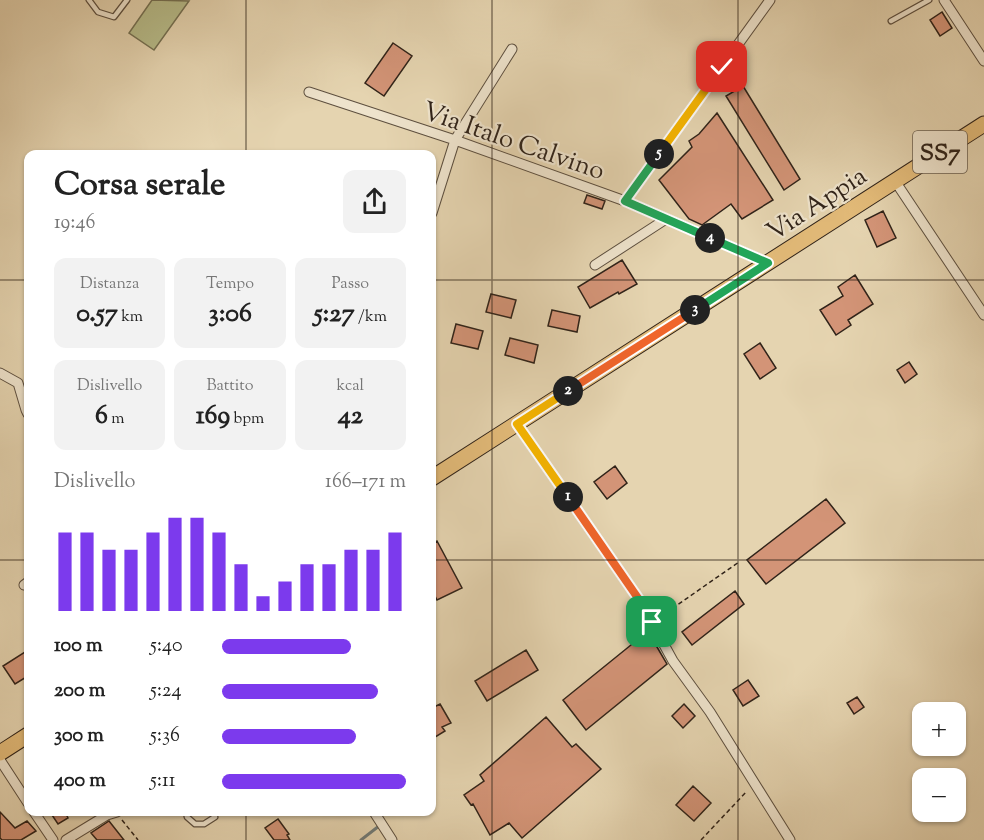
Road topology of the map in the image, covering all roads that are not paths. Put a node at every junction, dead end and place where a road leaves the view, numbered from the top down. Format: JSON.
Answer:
{"nodes":[{"id":1,"x":88,"y":0,"type":"edge"},
{"id":2,"x":127,"y":0,"type":"edge"},
{"id":3,"x":770,"y":0,"type":"edge"},
{"id":4,"x":929,"y":0,"type":"edge"},
{"id":5,"x":944,"y":0,"type":"edge"},
{"id":6,"x":891,"y":21,"type":"dead end"},
{"id":7,"x":512,"y":49,"type":"dead end"},
{"id":8,"x":984,"y":61,"type":"edge"},
{"id":9,"x":309,"y":92,"type":"dead end"},
{"id":10,"x":984,"y":124,"type":"edge"},
{"id":11,"x":455,"y":140,"type":"junction"},
{"id":12,"x":895,"y":181,"type":"junction"},
{"id":13,"x":436,"y":200,"type":"edge"},
{"id":14,"x":625,"y":201,"type":"junction"},
{"id":15,"x":666,"y":219,"type":"junction"},
{"id":16,"x":768,"y":263,"type":"junction"},
{"id":17,"x":595,"y":265,"type":"dead end"},
{"id":18,"x":984,"y":315,"type":"edge"},
{"id":19,"x":0,"y":373,"type":"edge"},
{"id":20,"x":24,"y":403,"type":"edge"},
{"id":21,"x":517,"y":424,"type":"junction"},
{"id":22,"x":436,"y":475,"type":"edge"},
{"id":23,"x":24,"y":738,"type":"edge"},
{"id":24,"x":0,"y":753,"type":"edge"},
{"id":25,"x":0,"y":760,"type":"edge"},
{"id":26,"x":24,"y":797,"type":"edge"},
{"id":27,"x":37,"y":816,"type":"edge"},
{"id":28,"x":105,"y":816,"type":"edge"},
{"id":29,"x":188,"y":816,"type":"edge"},
{"id":30,"x":214,"y":816,"type":"edge"},
{"id":31,"x":377,"y":816,"type":"edge"},
{"id":32,"x":53,"y":840,"type":"edge"},
{"id":33,"x":66,"y":840,"type":"edge"},
{"id":34,"x":392,"y":840,"type":"edge"},
{"id":35,"x":790,"y":840,"type":"edge"}],
"edges":[{"from":1,"to":2,"type":"lane"},
{"from":3,"to":14,"type":"street"},
{"from":4,"to":6,"type":"lane"},
{"from":5,"to":8,"type":"street"},
{"from":7,"to":11,"type":"street"},
{"from":9,"to":11,"type":"street","name":"Via Italo Calvino"},
{"from":10,"to":12,"type":"main road","name":"Via Appia","number":"SS7"},
{"from":11,"to":13,"type":"street"},
{"from":11,"to":14,"type":"street","name":"Via Italo Calvino"},
{"from":12,"to":16,"type":"main road","name":"Via Appia","number":"SS7"},
{"from":12,"to":18,"type":"street"},
{"from":14,"to":15,"type":"street","name":"Via Italo Calvino"},
{"from":15,"to":16,"type":"street","name":"Via Italo Calvino"},
{"from":15,"to":17,"type":"street"},
{"from":16,"to":21,"type":"main road","name":"Via Appia","number":"SS7"},
{"from":19,"to":20,"type":"street"},
{"from":21,"to":22,"type":"main road","name":"Via Appia","number":"SS7"},
{"from":21,"to":35,"type":"street"},
{"from":23,"to":24,"type":"main road"},
{"from":25,"to":26,"type":"street"},
{"from":27,"to":32,"type":"street"},
{"from":28,"to":33,"type":"street"},
{"from":29,"to":30,"type":"lane"},
{"from":31,"to":34,"type":"street"}]}
